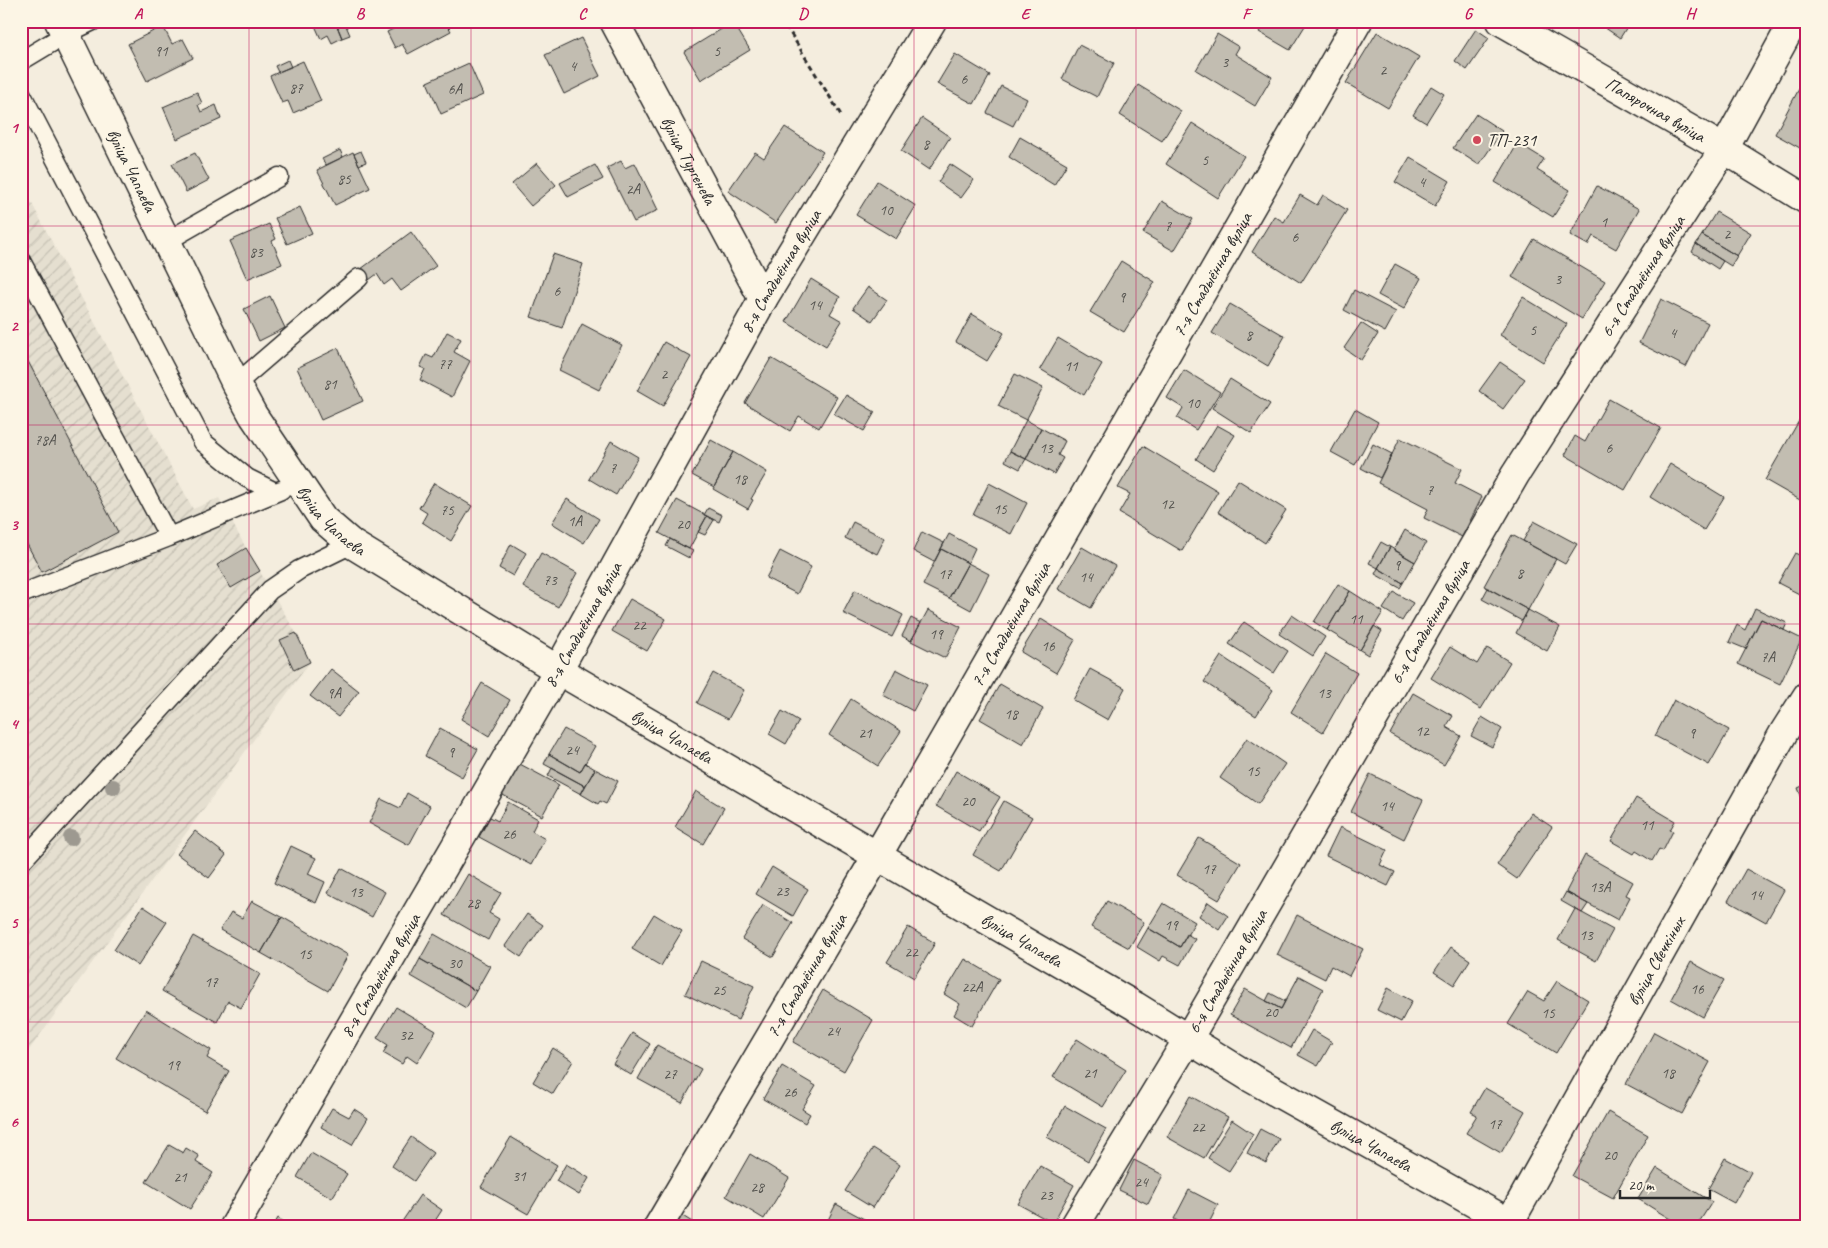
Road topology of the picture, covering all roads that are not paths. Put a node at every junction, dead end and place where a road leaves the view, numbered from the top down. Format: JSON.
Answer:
{"nodes":[{"id":1,"x":93,"y":21,"type":"edge"},
{"id":2,"x":614,"y":21,"type":"edge"},
{"id":3,"x":932,"y":21,"type":"edge"},
{"id":4,"x":1358,"y":21,"type":"edge"},
{"id":5,"x":1502,"y":21,"type":"edge"},
{"id":6,"x":1794,"y":21,"type":"edge"},
{"id":7,"x":62,"y":28,"type":"edge"},
{"id":8,"x":21,"y":61,"type":"edge"},
{"id":9,"x":21,"y":93,"type":"edge"},
{"id":10,"x":1724,"y":150,"type":"junction"},
{"id":11,"x":279,"y":177,"type":"dead end"},
{"id":12,"x":1807,"y":200,"type":"edge"},
{"id":13,"x":167,"y":241,"type":"junction"},
{"id":14,"x":21,"y":261,"type":"edge"},
{"id":15,"x":360,"y":278,"type":"dead end"},
{"id":16,"x":763,"y":299,"type":"junction"},
{"id":17,"x":236,"y":384,"type":"junction"},
{"id":18,"x":286,"y":487,"type":"junction"},
{"id":19,"x":169,"y":537,"type":"junction"},
{"id":20,"x":352,"y":544,"type":"junction"},
{"id":21,"x":21,"y":594,"type":"edge"},
{"id":22,"x":558,"y":670,"type":"junction"},
{"id":23,"x":1807,"y":696,"type":"edge"},
{"id":24,"x":877,"y":856,"type":"junction"},
{"id":25,"x":21,"y":861,"type":"edge"},
{"id":26,"x":1188,"y":1039,"type":"junction"},
{"id":27,"x":1511,"y":1225,"type":"edge"},
{"id":28,"x":234,"y":1227,"type":"edge"},
{"id":29,"x":658,"y":1227,"type":"edge"},
{"id":30,"x":1074,"y":1227,"type":"edge"}],
"edges":[{"from":1,"to":7,"type":"lane"},
{"from":2,"to":16,"type":"street","name":"вуліца Тургенева"},
{"from":3,"to":16,"type":"street","name":"8-я Стадыённая вуліца"},
{"from":4,"to":24,"type":"street","name":"7-я Стадыённая вуліца"},
{"from":5,"to":10,"type":"street","name":"Папярочная вуліца"},
{"from":6,"to":10,"type":"street","name":"6-я Стадыённая вуліца"},
{"from":7,"to":8,"type":"lane"},
{"from":7,"to":13,"type":"street","name":"вуліца Чапаева"},
{"from":9,"to":18,"type":"lane"},
{"from":10,"to":12,"type":"street","name":"Папярочная вуліца"},
{"from":10,"to":26,"type":"street","name":"6-я Стадыённая вуліца"},
{"from":11,"to":13,"type":"lane"},
{"from":13,"to":17,"type":"street","name":"вуліца Чапаева"},
{"from":14,"to":19,"type":"lane"},
{"from":15,"to":17,"type":"lane"},
{"from":16,"to":22,"type":"street","name":"8-я Стадыённая вуліца"},
{"from":17,"to":18,"type":"street","name":"вуліца Чапаева"},
{"from":18,"to":19,"type":"lane"},
{"from":18,"to":20,"type":"street","name":"вуліца Чапаева"},
{"from":19,"to":21,"type":"lane"},
{"from":20,"to":22,"type":"street","name":"вуліца Чапаева"},
{"from":20,"to":25,"type":"lane"},
{"from":22,"to":24,"type":"street","name":"вуліца Чапаева"},
{"from":22,"to":28,"type":"street","name":"8-я Стадыённая вуліца"},
{"from":23,"to":27,"type":"street","name":"вуліца Свечкіных"},
{"from":24,"to":26,"type":"street","name":"вуліца Чапаева"},
{"from":24,"to":29,"type":"street","name":"7-я Стадыённая вуліца"},
{"from":26,"to":27,"type":"street","name":"вуліца Чапаева"},
{"from":26,"to":30,"type":"street","name":"6-я Стадыённая вуліца"}]}
